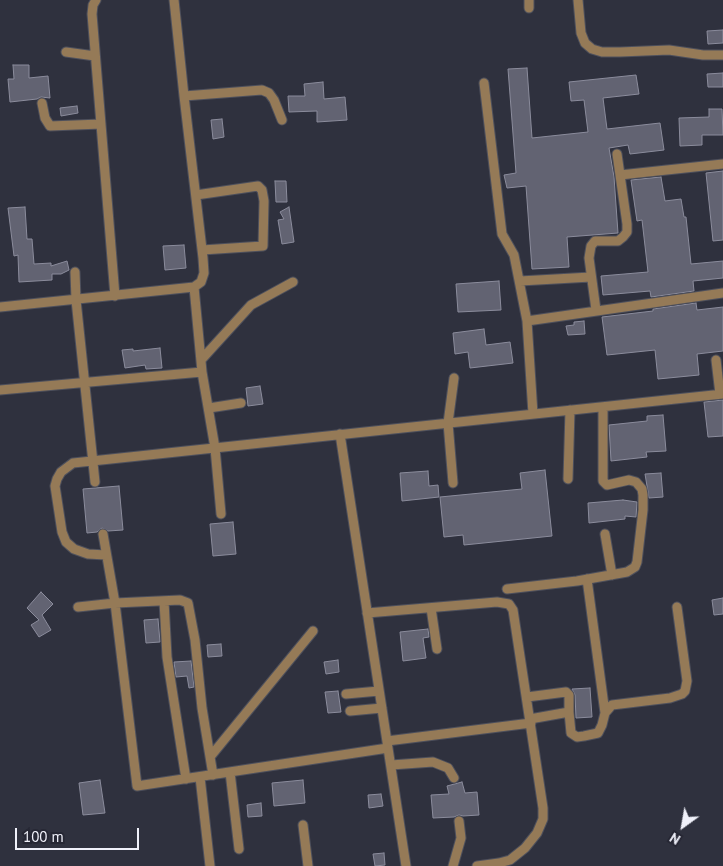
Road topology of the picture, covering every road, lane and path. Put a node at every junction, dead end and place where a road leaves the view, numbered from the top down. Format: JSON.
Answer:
{"nodes":[{"id":1,"x":95,"y":0,"type":"edge"},
{"id":2,"x":174,"y":0,"type":"edge"},
{"id":3,"x":578,"y":0,"type":"edge"},
{"id":4,"x":66,"y":52,"type":"dead end"},
{"id":5,"x":723,"y":55,"type":"edge"},
{"id":6,"x":95,"y":56,"type":"junction"},
{"id":7,"x":484,"y":83,"type":"dead end"},
{"id":8,"x":184,"y":96,"type":"junction"},
{"id":9,"x":42,"y":102,"type":"dead end"},
{"id":10,"x":282,"y":120,"type":"dead end"},
{"id":11,"x":101,"y":124,"type":"junction"},
{"id":12,"x":617,"y":154,"type":"dead end"},
{"id":13,"x":723,"y":164,"type":"edge"},
{"id":14,"x":620,"y":175,"type":"junction"},
{"id":15,"x":196,"y":195,"type":"junction"},
{"id":16,"x":202,"y":250,"type":"junction"},
{"id":17,"x":75,"y":272,"type":"dead end"},
{"id":18,"x":591,"y":277,"type":"junction"},
{"id":19,"x":520,"y":281,"type":"junction"},
{"id":20,"x":293,"y":282,"type":"dead end"},
{"id":21,"x":194,"y":287,"type":"junction"},
{"id":22,"x":723,"y":293,"type":"edge"},
{"id":23,"x":115,"y":296,"type":"junction"},
{"id":24,"x":76,"y":300,"type":"junction"},
{"id":25,"x":0,"y":307,"type":"edge"},
{"id":26,"x":596,"y":310,"type":"junction"},
{"id":27,"x":526,"y":321,"type":"junction"},
{"id":28,"x":201,"y":360,"type":"junction"},
{"id":29,"x":716,"y":360,"type":"dead end"},
{"id":30,"x":202,"y":372,"type":"junction"},
{"id":31,"x":454,"y":378,"type":"dead end"},
{"id":32,"x":85,"y":384,"type":"junction"},
{"id":33,"x":0,"y":390,"type":"edge"},
{"id":34,"x":721,"y":394,"type":"edge"},
{"id":35,"x":241,"y":403,"type":"dead end"},
{"id":36,"x":603,"y":407,"type":"junction"},
{"id":37,"x":209,"y":408,"type":"junction"},
{"id":38,"x":570,"y":410,"type":"junction"},
{"id":39,"x":533,"y":414,"type":"junction"},
{"id":40,"x":448,"y":423,"type":"junction"},
{"id":41,"x":340,"y":434,"type":"junction"},
{"id":42,"x":215,"y":448,"type":"junction"},
{"id":43,"x":92,"y":461,"type":"junction"},
{"id":44,"x":568,"y":479,"type":"dead end"},
{"id":45,"x":95,"y":482,"type":"dead end"},
{"id":46,"x":453,"y":483,"type":"dead end"},
{"id":47,"x":221,"y":514,"type":"dead end"},
{"id":48,"x":103,"y":534,"type":"dead end"},
{"id":49,"x":605,"y":534,"type":"dead end"},
{"id":50,"x":106,"y":555,"type":"junction"},
{"id":51,"x":612,"y":575,"type":"junction"},
{"id":52,"x":587,"y":579,"type":"junction"},
{"id":53,"x":506,"y":590,"type":"dead end"},
{"id":54,"x":164,"y":601,"type":"junction"},
{"id":55,"x":115,"y":603,"type":"junction"},
{"id":56,"x":78,"y":607,"type":"dead end"},
{"id":57,"x":677,"y":607,"type":"dead end"},
{"id":58,"x":432,"y":608,"type":"junction"},
{"id":59,"x":368,"y":613,"type":"junction"},
{"id":60,"x":313,"y":630,"type":"dead end"},
{"id":61,"x":437,"y":649,"type":"dead end"},
{"id":62,"x":379,"y":691,"type":"junction"},
{"id":63,"x":346,"y":694,"type":"dead end"},
{"id":64,"x":527,"y":697,"type":"junction"},
{"id":65,"x":382,"y":708,"type":"junction"},
{"id":66,"x":350,"y":711,"type":"dead end"},
{"id":67,"x":569,"y":712,"type":"junction"},
{"id":68,"x":605,"y":712,"type":"junction"},
{"id":69,"x":530,"y":721,"type":"junction"},
{"id":70,"x":387,"y":745,"type":"junction"},
{"id":71,"x":210,"y":757,"type":"junction"},
{"id":72,"x":390,"y":765,"type":"junction"},
{"id":73,"x":230,"y":772,"type":"junction"},
{"id":74,"x":213,"y":775,"type":"junction"},
{"id":75,"x":200,"y":777,"type":"junction"},
{"id":76,"x":454,"y":778,"type":"dead end"},
{"id":77,"x":186,"y":779,"type":"junction"},
{"id":78,"x":459,"y":821,"type":"dead end"},
{"id":79,"x":304,"y":825,"type":"dead end"},
{"id":80,"x":239,"y":849,"type":"dead end"},
{"id":81,"x":210,"y":866,"type":"edge"},
{"id":82,"x":308,"y":866,"type":"edge"},
{"id":83,"x":406,"y":866,"type":"edge"},
{"id":84,"x":453,"y":866,"type":"edge"},
{"id":85,"x":476,"y":866,"type":"edge"}],
"edges":[{"from":1,"to":6,"type":"lane"},
{"from":2,"to":8,"type":"lane"},
{"from":3,"to":5,"type":"lane"},
{"from":4,"to":6,"type":"lane"},
{"from":6,"to":11,"type":"lane"},
{"from":7,"to":19,"type":"lane"},
{"from":8,"to":10,"type":"lane"},
{"from":8,"to":15,"type":"lane"},
{"from":9,"to":11,"type":"lane"},
{"from":11,"to":23,"type":"lane"},
{"from":12,"to":14,"type":"lane"},
{"from":13,"to":14,"type":"lane"},
{"from":14,"to":18,"type":"lane"},
{"from":15,"to":16,"type":"lane"},
{"from":15,"to":16,"type":"lane"},
{"from":16,"to":21,"type":"lane"},
{"from":17,"to":24,"type":"lane"},
{"from":18,"to":19,"type":"lane"},
{"from":18,"to":26,"type":"lane"},
{"from":19,"to":27,"type":"lane"},
{"from":20,"to":28,"type":"lane"},
{"from":21,"to":23,"type":"lane"},
{"from":21,"to":28,"type":"lane"},
{"from":22,"to":26,"type":"lane"},
{"from":23,"to":24,"type":"lane"},
{"from":24,"to":25,"type":"lane"},
{"from":24,"to":32,"type":"lane"},
{"from":26,"to":27,"type":"lane"},
{"from":27,"to":39,"type":"lane"},
{"from":28,"to":30,"type":"lane"},
{"from":29,"to":34,"type":"lane"},
{"from":30,"to":32,"type":"lane"},
{"from":30,"to":37,"type":"lane"},
{"from":31,"to":40,"type":"lane"},
{"from":32,"to":33,"type":"lane"},
{"from":32,"to":43,"type":"lane"},
{"from":34,"to":36,"type":"lane"},
{"from":35,"to":37,"type":"lane"},
{"from":36,"to":38,"type":"lane"},
{"from":36,"to":51,"type":"lane"},
{"from":37,"to":42,"type":"lane"},
{"from":38,"to":39,"type":"lane"},
{"from":38,"to":44,"type":"lane"},
{"from":39,"to":40,"type":"lane"},
{"from":40,"to":41,"type":"lane"},
{"from":40,"to":46,"type":"lane"},
{"from":41,"to":42,"type":"lane"},
{"from":41,"to":59,"type":"lane"},
{"from":42,"to":43,"type":"lane"},
{"from":42,"to":47,"type":"lane"},
{"from":43,"to":45,"type":"lane"},
{"from":43,"to":50,"type":"lane"},
{"from":48,"to":50,"type":"lane"},
{"from":49,"to":51,"type":"lane"},
{"from":50,"to":55,"type":"lane"},
{"from":51,"to":52,"type":"lane"},
{"from":52,"to":53,"type":"lane"},
{"from":52,"to":68,"type":"lane"},
{"from":54,"to":55,"type":"lane"},
{"from":54,"to":71,"type":"lane"},
{"from":54,"to":77,"type":"lane"},
{"from":55,"to":56,"type":"lane"},
{"from":55,"to":77,"type":"lane"},
{"from":57,"to":68,"type":"lane"},
{"from":58,"to":59,"type":"lane"},
{"from":58,"to":61,"type":"lane"},
{"from":58,"to":64,"type":"lane"},
{"from":59,"to":62,"type":"lane"},
{"from":60,"to":71,"type":"lane"},
{"from":62,"to":63,"type":"lane"},
{"from":62,"to":65,"type":"lane"},
{"from":64,"to":67,"type":"lane"},
{"from":64,"to":69,"type":"lane"},
{"from":65,"to":66,"type":"lane"},
{"from":65,"to":70,"type":"lane"},
{"from":67,"to":68,"type":"lane"},
{"from":67,"to":69,"type":"lane"},
{"from":69,"to":70,"type":"lane"},
{"from":69,"to":85,"type":"lane"},
{"from":70,"to":72,"type":"lane"},
{"from":70,"to":73,"type":"lane"},
{"from":71,"to":74,"type":"lane"},
{"from":72,"to":76,"type":"lane"},
{"from":72,"to":83,"type":"lane"},
{"from":73,"to":74,"type":"lane"},
{"from":73,"to":80,"type":"lane"},
{"from":74,"to":75,"type":"lane"},
{"from":75,"to":77,"type":"lane"},
{"from":75,"to":81,"type":"lane"},
{"from":78,"to":84,"type":"lane"},
{"from":79,"to":82,"type":"lane"}]}
